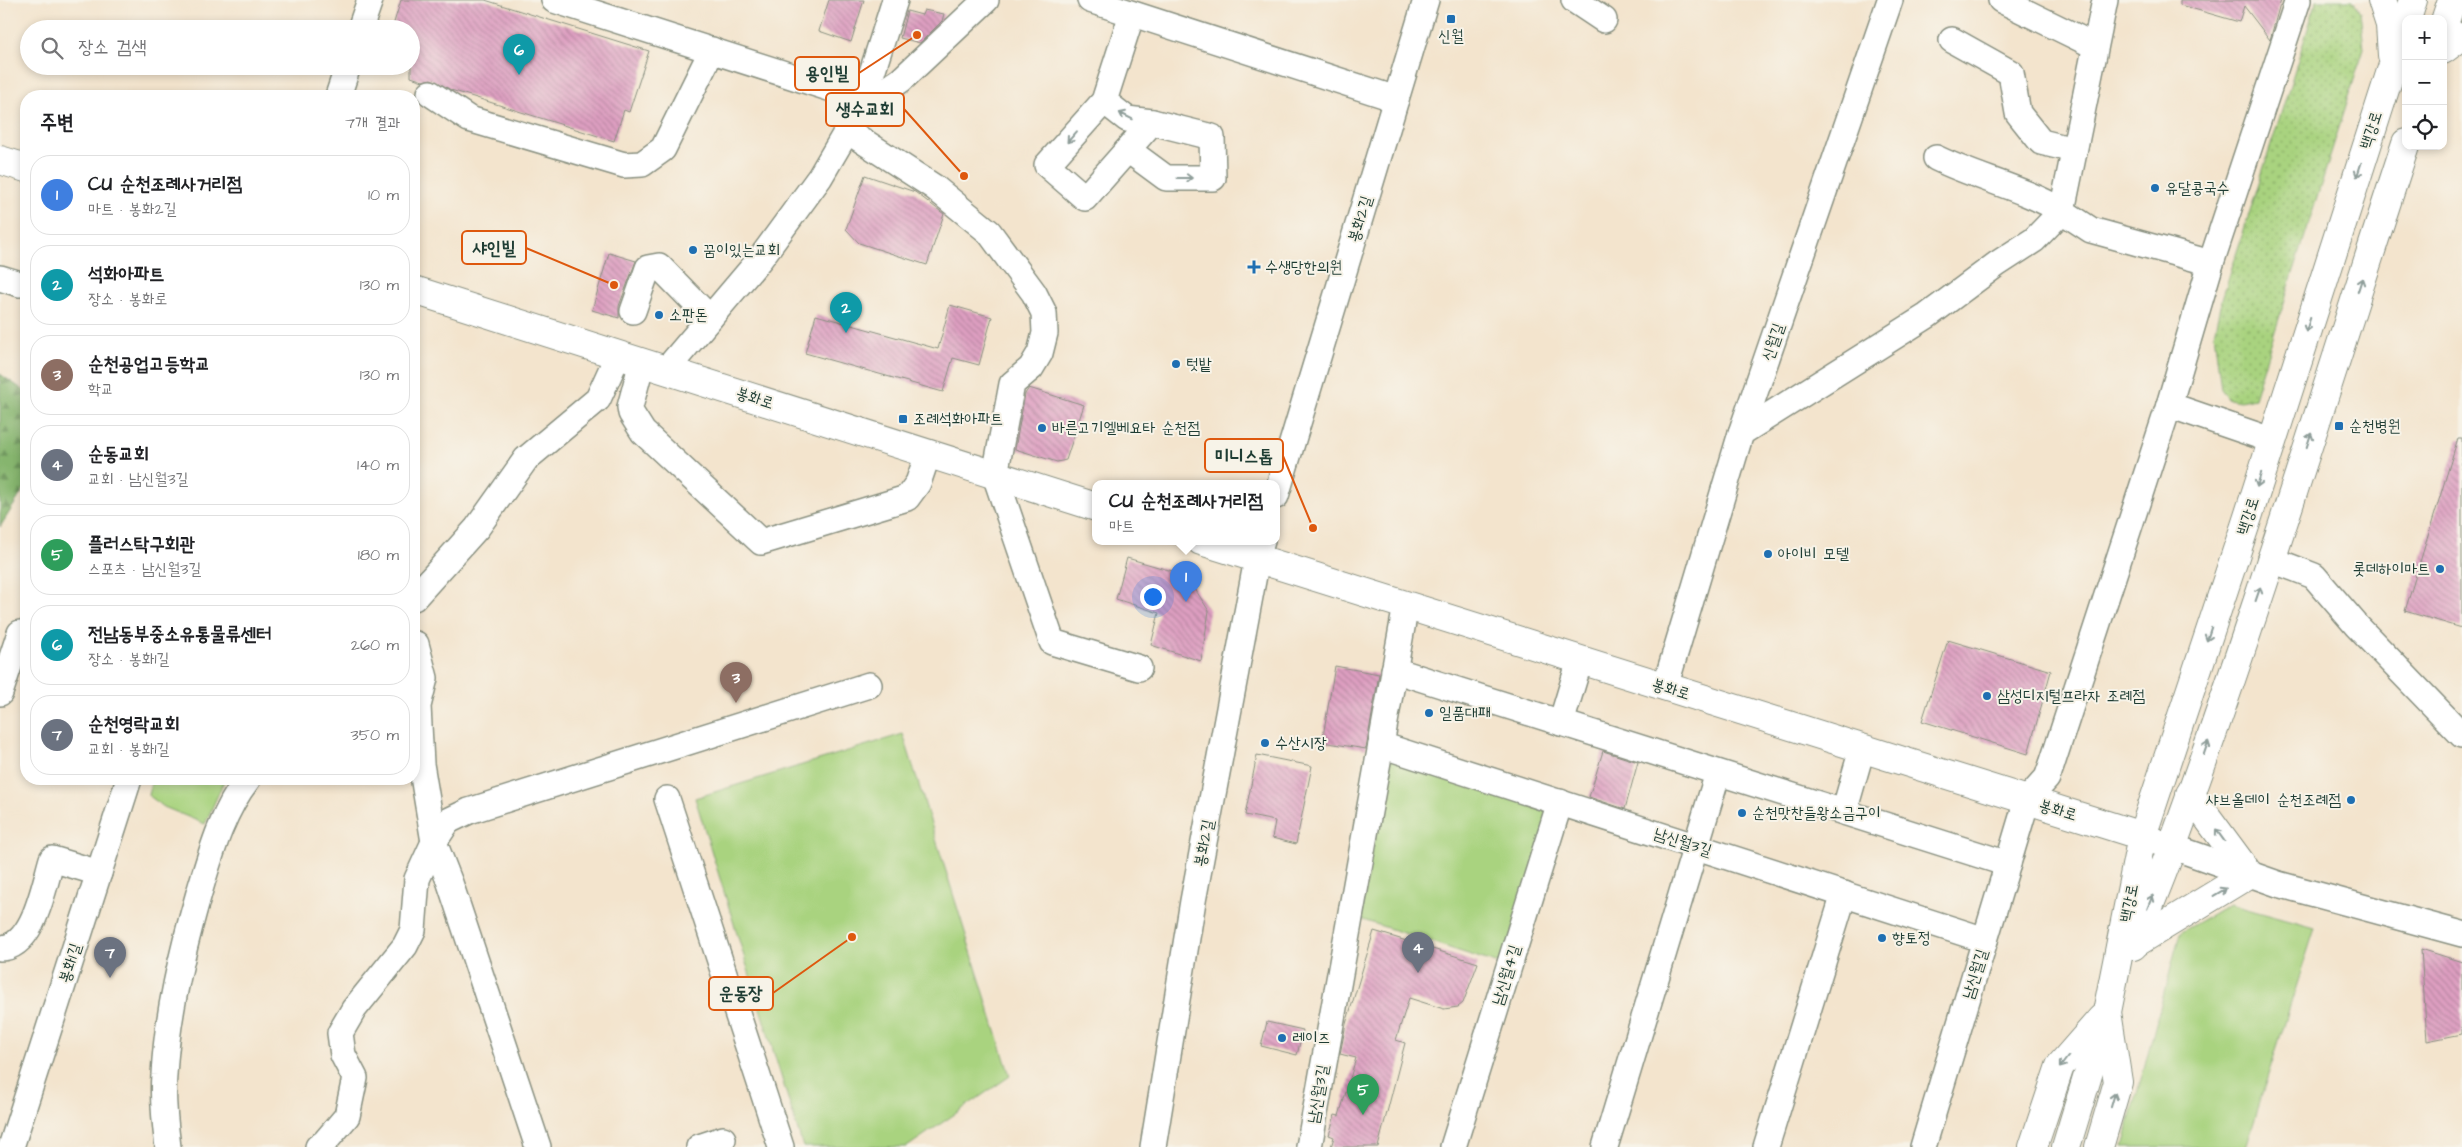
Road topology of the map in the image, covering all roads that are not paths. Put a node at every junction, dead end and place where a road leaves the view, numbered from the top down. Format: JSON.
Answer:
{"nodes":[{"id":1,"x":370,"y":0,"type":"edge"},
{"id":2,"x":554,"y":0,"type":"edge"},
{"id":3,"x":895,"y":0,"type":"edge"},
{"id":4,"x":986,"y":0,"type":"edge"},
{"id":5,"x":1090,"y":0,"type":"edge"},
{"id":6,"x":1426,"y":0,"type":"edge"},
{"id":7,"x":1574,"y":0,"type":"edge"},
{"id":8,"x":1890,"y":0,"type":"edge"},
{"id":9,"x":2001,"y":0,"type":"edge"},
{"id":10,"x":2105,"y":0,"type":"edge"},
{"id":11,"x":2298,"y":0,"type":"edge"},
{"id":12,"x":2382,"y":0,"type":"edge"},
{"id":13,"x":2413,"y":0,"type":"edge"},
{"id":14,"x":2452,"y":0,"type":"edge"},
{"id":15,"x":1132,"y":14,"type":"junction"},
{"id":16,"x":2408,"y":15,"type":"edge"},
{"id":17,"x":2447,"y":15,"type":"edge"},
{"id":18,"x":363,"y":20,"type":"edge"},
{"id":19,"x":1604,"y":20,"type":"dead end"},
{"id":20,"x":2402,"y":36,"type":"edge"},
{"id":21,"x":2462,"y":36,"type":"edge"},
{"id":22,"x":1952,"y":40,"type":"dead end"},
{"id":23,"x":2095,"y":46,"type":"junction"},
{"id":24,"x":2447,"y":47,"type":"edge"},
{"id":25,"x":712,"y":50,"type":"junction"},
{"id":26,"x":2393,"y":64,"type":"junction"},
{"id":27,"x":345,"y":75,"type":"edge"},
{"id":28,"x":340,"y":90,"type":"edge"},
{"id":29,"x":430,"y":93,"type":"dead end"},
{"id":30,"x":1396,"y":99,"type":"junction"},
{"id":31,"x":1104,"y":101,"type":"junction"},
{"id":32,"x":862,"y":103,"type":"junction"},
{"id":33,"x":1152,"y":122,"type":"junction"},
{"id":34,"x":846,"y":130,"type":"junction"},
{"id":35,"x":1128,"y":150,"type":"junction"},
{"id":36,"x":2074,"y":150,"type":"junction"},
{"id":37,"x":2404,"y":150,"type":"edge"},
{"id":38,"x":1936,"y":158,"type":"dead end"},
{"id":39,"x":0,"y":160,"type":"edge"},
{"id":40,"x":20,"y":166,"type":"edge"},
{"id":41,"x":2062,"y":211,"type":"junction"},
{"id":42,"x":2211,"y":263,"type":"junction"},
{"id":43,"x":420,"y":292,"type":"edge"},
{"id":44,"x":633,"y":311,"type":"dead end"},
{"id":45,"x":710,"y":318,"type":"junction"},
{"id":46,"x":642,"y":363,"type":"junction"},
{"id":47,"x":2169,"y":405,"type":"junction"},
{"id":48,"x":1741,"y":433,"type":"junction"},
{"id":49,"x":2271,"y":440,"type":"junction"},
{"id":50,"x":928,"y":454,"type":"junction"},
{"id":51,"x":995,"y":475,"type":"junction"},
{"id":52,"x":1280,"y":483,"type":"edge"},
{"id":53,"x":1092,"y":506,"type":"edge"},
{"id":54,"x":1227,"y":545,"type":"edge"},
{"id":55,"x":1260,"y":550,"type":"edge"},
{"id":56,"x":2270,"y":559,"type":"junction"},
{"id":57,"x":420,"y":591,"type":"edge"},
{"id":58,"x":1406,"y":605,"type":"junction"},
{"id":59,"x":20,"y":633,"type":"dead end"},
{"id":60,"x":420,"y":659,"type":"edge"},
{"id":61,"x":1580,"y":660,"type":"junction"},
{"id":62,"x":1140,"y":668,"type":"dead end"},
{"id":63,"x":1394,"y":670,"type":"junction"},
{"id":64,"x":869,"y":685,"type":"dead end"},
{"id":65,"x":1665,"y":687,"type":"junction"},
{"id":66,"x":0,"y":693,"type":"edge"},
{"id":67,"x":420,"y":698,"type":"edge"},
{"id":68,"x":1561,"y":723,"type":"junction"},
{"id":69,"x":2462,"y":734,"type":"edge"},
{"id":70,"x":420,"y":745,"type":"edge"},
{"id":71,"x":1381,"y":745,"type":"junction"},
{"id":72,"x":1862,"y":749,"type":"junction"},
{"id":73,"x":1718,"y":773,"type":"junction"},
{"id":74,"x":127,"y":785,"type":"edge"},
{"id":75,"x":243,"y":785,"type":"edge"},
{"id":76,"x":2190,"y":794,"type":"junction"},
{"id":77,"x":667,"y":799,"type":"dead end"},
{"id":78,"x":2027,"y":800,"type":"junction"},
{"id":79,"x":1560,"y":802,"type":"junction"},
{"id":80,"x":1844,"y":812,"type":"junction"},
{"id":81,"x":2142,"y":836,"type":"junction"},
{"id":82,"x":434,"y":842,"type":"junction"},
{"id":83,"x":1696,"y":846,"type":"junction"},
{"id":84,"x":2172,"y":848,"type":"junction"},
{"id":85,"x":2008,"y":864,"type":"junction"},
{"id":86,"x":98,"y":873,"type":"junction"},
{"id":87,"x":2249,"y":874,"type":"junction"},
{"id":88,"x":1844,"y":894,"type":"junction"},
{"id":89,"x":2462,"y":934,"type":"edge"},
{"id":90,"x":1985,"y":940,"type":"junction"},
{"id":91,"x":2134,"y":944,"type":"junction"},
{"id":92,"x":0,"y":948,"type":"edge"},
{"id":93,"x":2107,"y":1012,"type":"junction"},
{"id":94,"x":723,"y":1139,"type":"dead end"},
{"id":95,"x":11,"y":1147,"type":"edge"},
{"id":96,"x":168,"y":1147,"type":"edge"},
{"id":97,"x":318,"y":1147,"type":"edge"},
{"id":98,"x":538,"y":1147,"type":"edge"},
{"id":99,"x":699,"y":1147,"type":"edge"},
{"id":100,"x":781,"y":1147,"type":"edge"},
{"id":101,"x":1153,"y":1147,"type":"edge"},
{"id":102,"x":1309,"y":1147,"type":"edge"},
{"id":103,"x":1453,"y":1147,"type":"edge"},
{"id":104,"x":1605,"y":1147,"type":"edge"},
{"id":105,"x":1766,"y":1147,"type":"edge"},
{"id":106,"x":1923,"y":1147,"type":"edge"},
{"id":107,"x":2033,"y":1147,"type":"edge"},
{"id":108,"x":2066,"y":1147,"type":"edge"},
{"id":109,"x":2099,"y":1147,"type":"edge"}],
"edges":[{"from":1,"to":18,"type":"street"},
{"from":2,"to":25,"type":"street"},
{"from":3,"to":32,"type":"street"},
{"from":4,"to":32,"type":"street"},
{"from":5,"to":15,"type":"street"},
{"from":6,"to":30,"type":"street","name":"봉화2길"},
{"from":7,"to":19,"type":"street"},
{"from":8,"to":48,"type":"street","name":"신월길"},
{"from":9,"to":23,"type":"street"},
{"from":10,"to":23,"type":"street"},
{"from":11,"to":42,"type":"street"},
{"from":12,"to":26,"type":"main road"},
{"from":13,"to":16,"type":"main road"},
{"from":14,"to":17,"type":"main road"},
{"from":15,"to":30,"type":"street"},
{"from":15,"to":31,"type":"street"},
{"from":20,"to":26,"type":"main road","name":"백강로"},
{"from":21,"to":24,"type":"main road"},
{"from":22,"to":36,"type":"street"},
{"from":23,"to":36,"type":"street"},
{"from":25,"to":29,"type":"street"},
{"from":25,"to":32,"type":"street"},
{"from":26,"to":49,"type":"main road","name":"백강로","one_way":true},
{"from":27,"to":28,"type":"street"},
{"from":30,"to":52,"type":"street","name":"봉화2길"},
{"from":33,"to":31,"type":"street","one_way":true},
{"from":31,"to":35,"type":"street","one_way":true},
{"from":32,"to":34,"type":"street"},
{"from":33,"to":35,"type":"street"},
{"from":35,"to":33,"type":"street","one_way":true},
{"from":34,"to":45,"type":"street"},
{"from":34,"to":51,"type":"street"},
{"from":36,"to":41,"type":"street"},
{"from":56,"to":37,"type":"main road","name":"백강로","one_way":true},
{"from":38,"to":41,"type":"street"},
{"from":39,"to":40,"type":"main road"},
{"from":41,"to":42,"type":"street"},
{"from":41,"to":48,"type":"street"},
{"from":42,"to":47,"type":"street"},
{"from":43,"to":46,"type":"main road","name":"봉화로"},
{"from":44,"to":45,"type":"street"},
{"from":45,"to":46,"type":"street"},
{"from":46,"to":50,"type":"main road","name":"봉화로"},
{"from":46,"to":50,"type":"street"},
{"from":46,"to":57,"type":"street"},
{"from":47,"to":49,"type":"street"},
{"from":47,"to":78,"type":"street"},
{"from":48,"to":65,"type":"street","name":"신월길"},
{"from":49,"to":81,"type":"main road","name":"백강로","one_way":true},
{"from":50,"to":51,"type":"main road","name":"봉화로"},
{"from":51,"to":53,"type":"main road","name":"봉화로"},
{"from":51,"to":62,"type":"street"},
{"from":54,"to":55,"type":"main road","name":"봉화로"},
{"from":55,"to":58,"type":"main road","name":"봉화로"},
{"from":55,"to":101,"type":"street","name":"봉화2길"},
{"from":56,"to":69,"type":"street"},
{"from":76,"to":56,"type":"main road","name":"백강로","one_way":true},
{"from":58,"to":61,"type":"main road","name":"봉화로"},
{"from":58,"to":63,"type":"street","name":"남신월3길"},
{"from":59,"to":66,"type":"street"},
{"from":60,"to":67,"type":"street"},
{"from":61,"to":65,"type":"main road","name":"봉화로"},
{"from":61,"to":68,"type":"street"},
{"from":63,"to":68,"type":"street"},
{"from":63,"to":71,"type":"street","name":"남신월3길"},
{"from":64,"to":82,"type":"street"},
{"from":65,"to":72,"type":"main road","name":"봉화로"},
{"from":68,"to":73,"type":"street"},
{"from":70,"to":82,"type":"street"},
{"from":71,"to":79,"type":"street","name":"남신월3길"},
{"from":71,"to":102,"type":"street","name":"남신월3길"},
{"from":72,"to":78,"type":"main road","name":"봉화로"},
{"from":72,"to":80,"type":"street"},
{"from":73,"to":80,"type":"street"},
{"from":73,"to":83,"type":"street"},
{"from":74,"to":86,"type":"street","name":"봉화1길"},
{"from":75,"to":96,"type":"street"},
{"from":76,"to":84,"type":"main road","name":"백강로"},
{"from":87,"to":76,"type":"main road","one_way":true},
{"from":77,"to":100,"type":"street"},
{"from":78,"to":81,"type":"main road","name":"봉화로"},
{"from":78,"to":85,"type":"street","name":"남신월길"},
{"from":79,"to":83,"type":"street","name":"남신월3길"},
{"from":79,"to":103,"type":"street","name":"남신월4길"},
{"from":80,"to":85,"type":"street"},
{"from":81,"to":84,"type":"street"},
{"from":81,"to":93,"type":"main road","name":"백강로"},
{"from":82,"to":97,"type":"street"},
{"from":82,"to":98,"type":"street"},
{"from":83,"to":88,"type":"street","name":"남신월3길"},
{"from":83,"to":104,"type":"street"},
{"from":84,"to":87,"type":"street"},
{"from":91,"to":84,"type":"main road","name":"백강로","one_way":true},
{"from":85,"to":90,"type":"street","name":"남신월길"},
{"from":86,"to":92,"type":"street"},
{"from":86,"to":95,"type":"street","name":"봉화1길"},
{"from":87,"to":89,"type":"street"},
{"from":91,"to":87,"type":"main road","one_way":true},
{"from":88,"to":90,"type":"street","name":"남신월3길"},
{"from":88,"to":105,"type":"street"},
{"from":90,"to":106,"type":"street","name":"남신월길"},
{"from":91,"to":93,"type":"main road","name":"백강로"},
{"from":93,"to":107,"type":"main road","one_way":true},
{"from":93,"to":108,"type":"main road","name":"백강로"},
{"from":109,"to":93,"type":"main road","one_way":true},
{"from":94,"to":99,"type":"street"}]}
